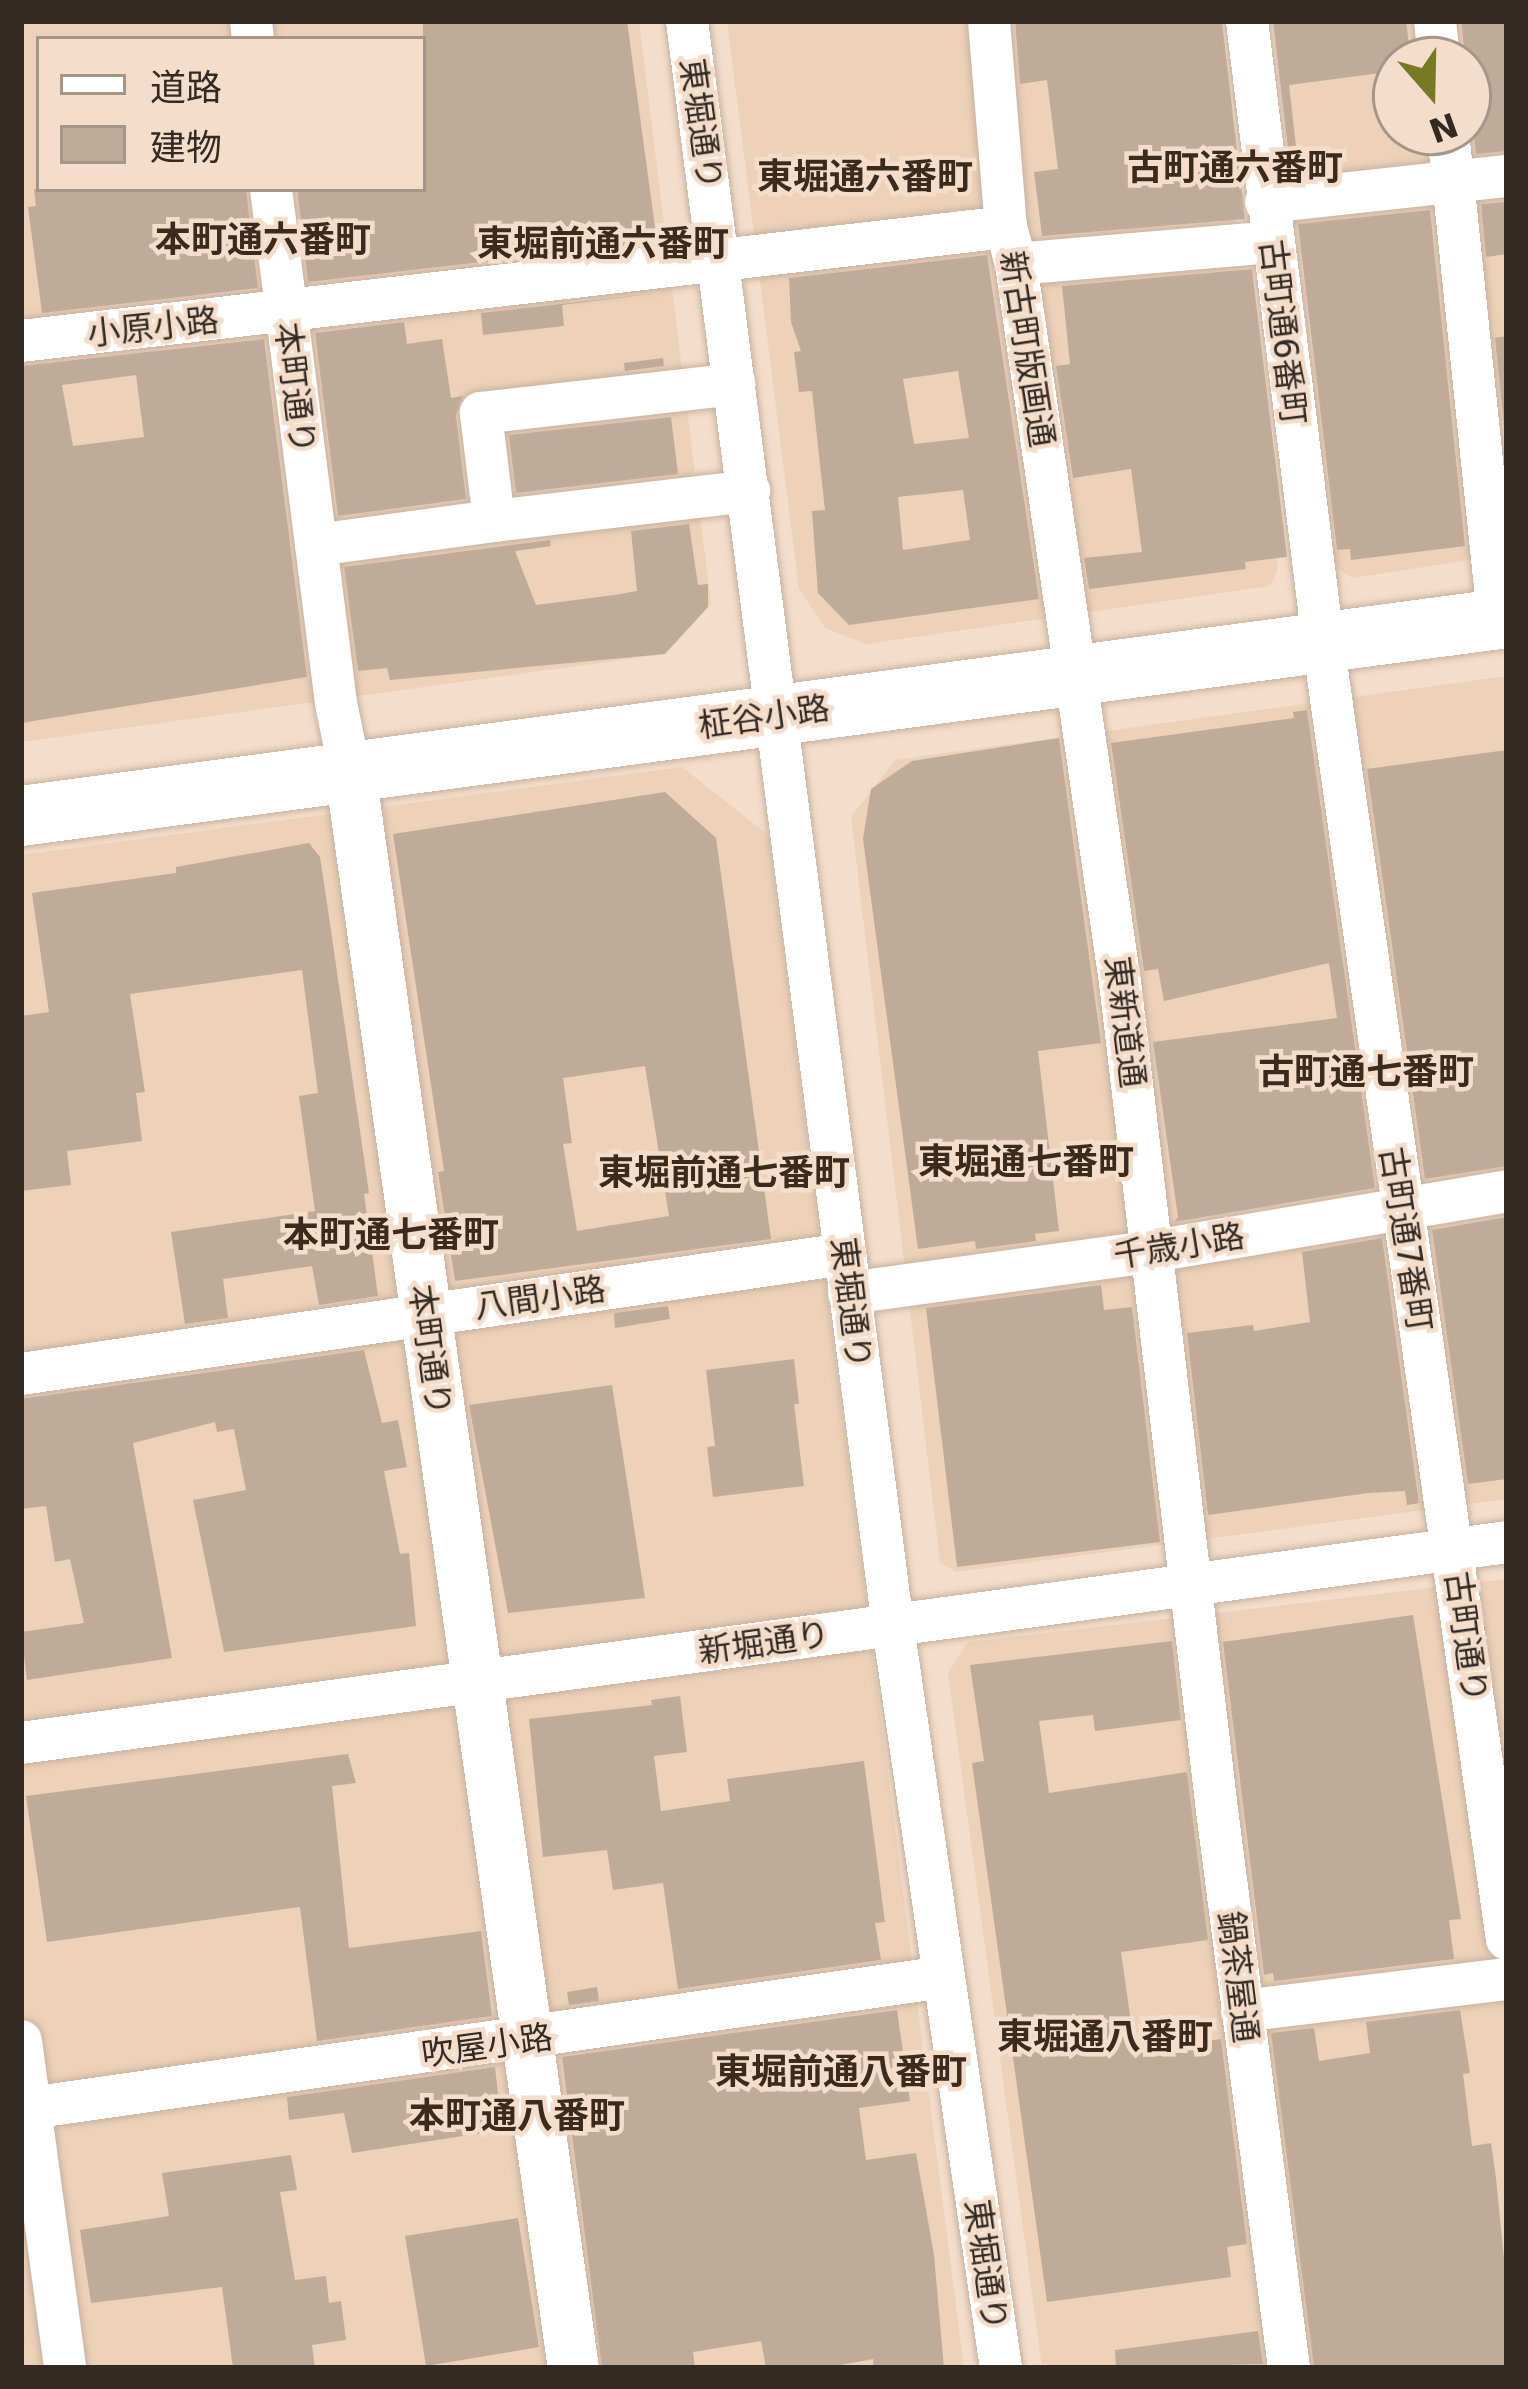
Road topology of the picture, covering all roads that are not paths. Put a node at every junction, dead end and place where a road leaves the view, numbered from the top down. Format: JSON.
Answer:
{"nodes":[{"id":1,"x":687,"y":21,"type":"edge"},
{"id":2,"x":989,"y":21,"type":"edge"},
{"id":3,"x":1247,"y":21,"type":"edge"},
{"id":4,"x":1450,"y":156,"type":"edge"},
{"id":5,"x":1507,"y":176,"type":"edge"},
{"id":6,"x":1453,"y":182,"type":"junction"},
{"id":7,"x":271,"y":192,"type":"edge"},
{"id":8,"x":1269,"y":222,"type":"junction"},
{"id":9,"x":1011,"y":245,"type":"junction"},
{"id":10,"x":719,"y":261,"type":"junction"},
{"id":11,"x":286,"y":313,"type":"junction"},
{"id":12,"x":21,"y":341,"type":"edge"},
{"id":13,"x":734,"y":384,"type":"junction"},
{"id":14,"x":749,"y":491,"type":"junction"},
{"id":15,"x":494,"y":521,"type":"junction"},
{"id":16,"x":316,"y":545,"type":"junction"},
{"id":17,"x":1502,"y":618,"type":"edge"},
{"id":18,"x":1323,"y":642,"type":"junction"},
{"id":19,"x":1076,"y":675,"type":"junction"},
{"id":20,"x":776,"y":715,"type":"junction"},
{"id":21,"x":350,"y":772,"type":"junction"},
{"id":22,"x":21,"y":816,"type":"edge"},
{"id":23,"x":1507,"y":1192,"type":"edge"},
{"id":24,"x":1401,"y":1210,"type":"junction"},
{"id":25,"x":1154,"y":1251,"type":"junction"},
{"id":26,"x":847,"y":1273,"type":"junction"},
{"id":27,"x":425,"y":1315,"type":"junction"},
{"id":28,"x":21,"y":1374,"type":"edge"},
{"id":29,"x":1507,"y":1542,"type":"edge"},
{"id":30,"x":1454,"y":1550,"type":"junction"},
{"id":31,"x":1193,"y":1585,"type":"junction"},
{"id":32,"x":893,"y":1626,"type":"junction"},
{"id":33,"x":476,"y":1682,"type":"junction"},
{"id":34,"x":21,"y":1743,"type":"edge"},
{"id":35,"x":1507,"y":1939,"type":"edge"},
{"id":36,"x":944,"y":1977,"type":"junction"},
{"id":37,"x":1507,"y":1979,"type":"edge"},
{"id":38,"x":1242,"y":2011,"type":"junction"},
{"id":39,"x":21,"y":2041,"type":"edge"},
{"id":40,"x":526,"y":2041,"type":"junction"},
{"id":41,"x":30,"y":2108,"type":"junction"},
{"id":42,"x":65,"y":2368,"type":"edge"},
{"id":43,"x":573,"y":2368,"type":"edge"},
{"id":44,"x":1001,"y":2368,"type":"edge"},
{"id":45,"x":1289,"y":2368,"type":"edge"}],
"edges":[{"from":1,"to":10,"type":"street","name":"東堀通り"},
{"from":2,"to":9,"type":"street","name":"新古町版画通"},
{"from":3,"to":8,"type":"street","name":"古町通6番町"},
{"from":4,"to":6,"type":"street"},
{"from":5,"to":6,"type":"street","name":"小原小路"},
{"from":6,"to":8,"type":"street","name":"小原小路"},
{"from":6,"to":17,"type":"street"},
{"from":7,"to":11,"type":"street","name":"本町通り"},
{"from":8,"to":9,"type":"street","name":"小原小路"},
{"from":8,"to":18,"type":"street","name":"古町通6番町"},
{"from":9,"to":10,"type":"street","name":"小原小路"},
{"from":9,"to":19,"type":"street","name":"新古町版画通"},
{"from":10,"to":11,"type":"street","name":"小原小路"},
{"from":10,"to":13,"type":"street","name":"東堀通り"},
{"from":11,"to":12,"type":"street","name":"小原小路"},
{"from":11,"to":16,"type":"street","name":"本町通り"},
{"from":13,"to":14,"type":"street","name":"東堀通り"},
{"from":13,"to":15,"type":"street"},
{"from":14,"to":15,"type":"street"},
{"from":14,"to":20,"type":"street","name":"東堀通り"},
{"from":15,"to":16,"type":"street"},
{"from":16,"to":21,"type":"street","name":"本町通り"},
{"from":17,"to":18,"type":"highway","name":"柾谷小路"},
{"from":18,"to":19,"type":"highway","name":"柾谷小路"},
{"from":18,"to":24,"type":"street","name":"古町通7番町"},
{"from":19,"to":20,"type":"highway","name":"柾谷小路"},
{"from":19,"to":25,"type":"street","name":"東新道通"},
{"from":20,"to":21,"type":"highway","name":"柾谷小路"},
{"from":20,"to":26,"type":"street","name":"東堀通り"},
{"from":21,"to":22,"type":"highway","name":"柾谷小路"},
{"from":21,"to":27,"type":"main road","name":"本町通り"},
{"from":23,"to":24,"type":"street","name":"千歳小路"},
{"from":24,"to":25,"type":"street","name":"千歳小路"},
{"from":24,"to":30,"type":"street","name":"古町通7番町"},
{"from":25,"to":26,"type":"street","name":"千歳小路"},
{"from":25,"to":31,"type":"street","name":"東新道通"},
{"from":26,"to":27,"type":"street","name":"八間小路"},
{"from":26,"to":32,"type":"street","name":"東堀通り"},
{"from":27,"to":28,"type":"street","name":"八間小路"},
{"from":27,"to":33,"type":"main road","name":"本町通り"},
{"from":29,"to":30,"type":"street","name":"新堀通り"},
{"from":30,"to":31,"type":"street","name":"新堀通り"},
{"from":30,"to":35,"type":"street","name":"古町通り"},
{"from":31,"to":32,"type":"street","name":"新堀通り"},
{"from":31,"to":38,"type":"street","name":"鍋茶屋通"},
{"from":32,"to":33,"type":"street","name":"新堀通り"},
{"from":32,"to":36,"type":"street","name":"東堀通り"},
{"from":33,"to":34,"type":"street","name":"新堀通り"},
{"from":33,"to":40,"type":"main road","name":"本町通り"},
{"from":36,"to":40,"type":"street","name":"吹屋小路"},
{"from":36,"to":44,"type":"street","name":"東堀通り"},
{"from":37,"to":38,"type":"street"},
{"from":38,"to":45,"type":"street","name":"鍋茶屋通"},
{"from":39,"to":41,"type":"street"},
{"from":40,"to":41,"type":"street","name":"吹屋小路"},
{"from":40,"to":43,"type":"main road","name":"本町通り"},
{"from":41,"to":42,"type":"street"}]}
